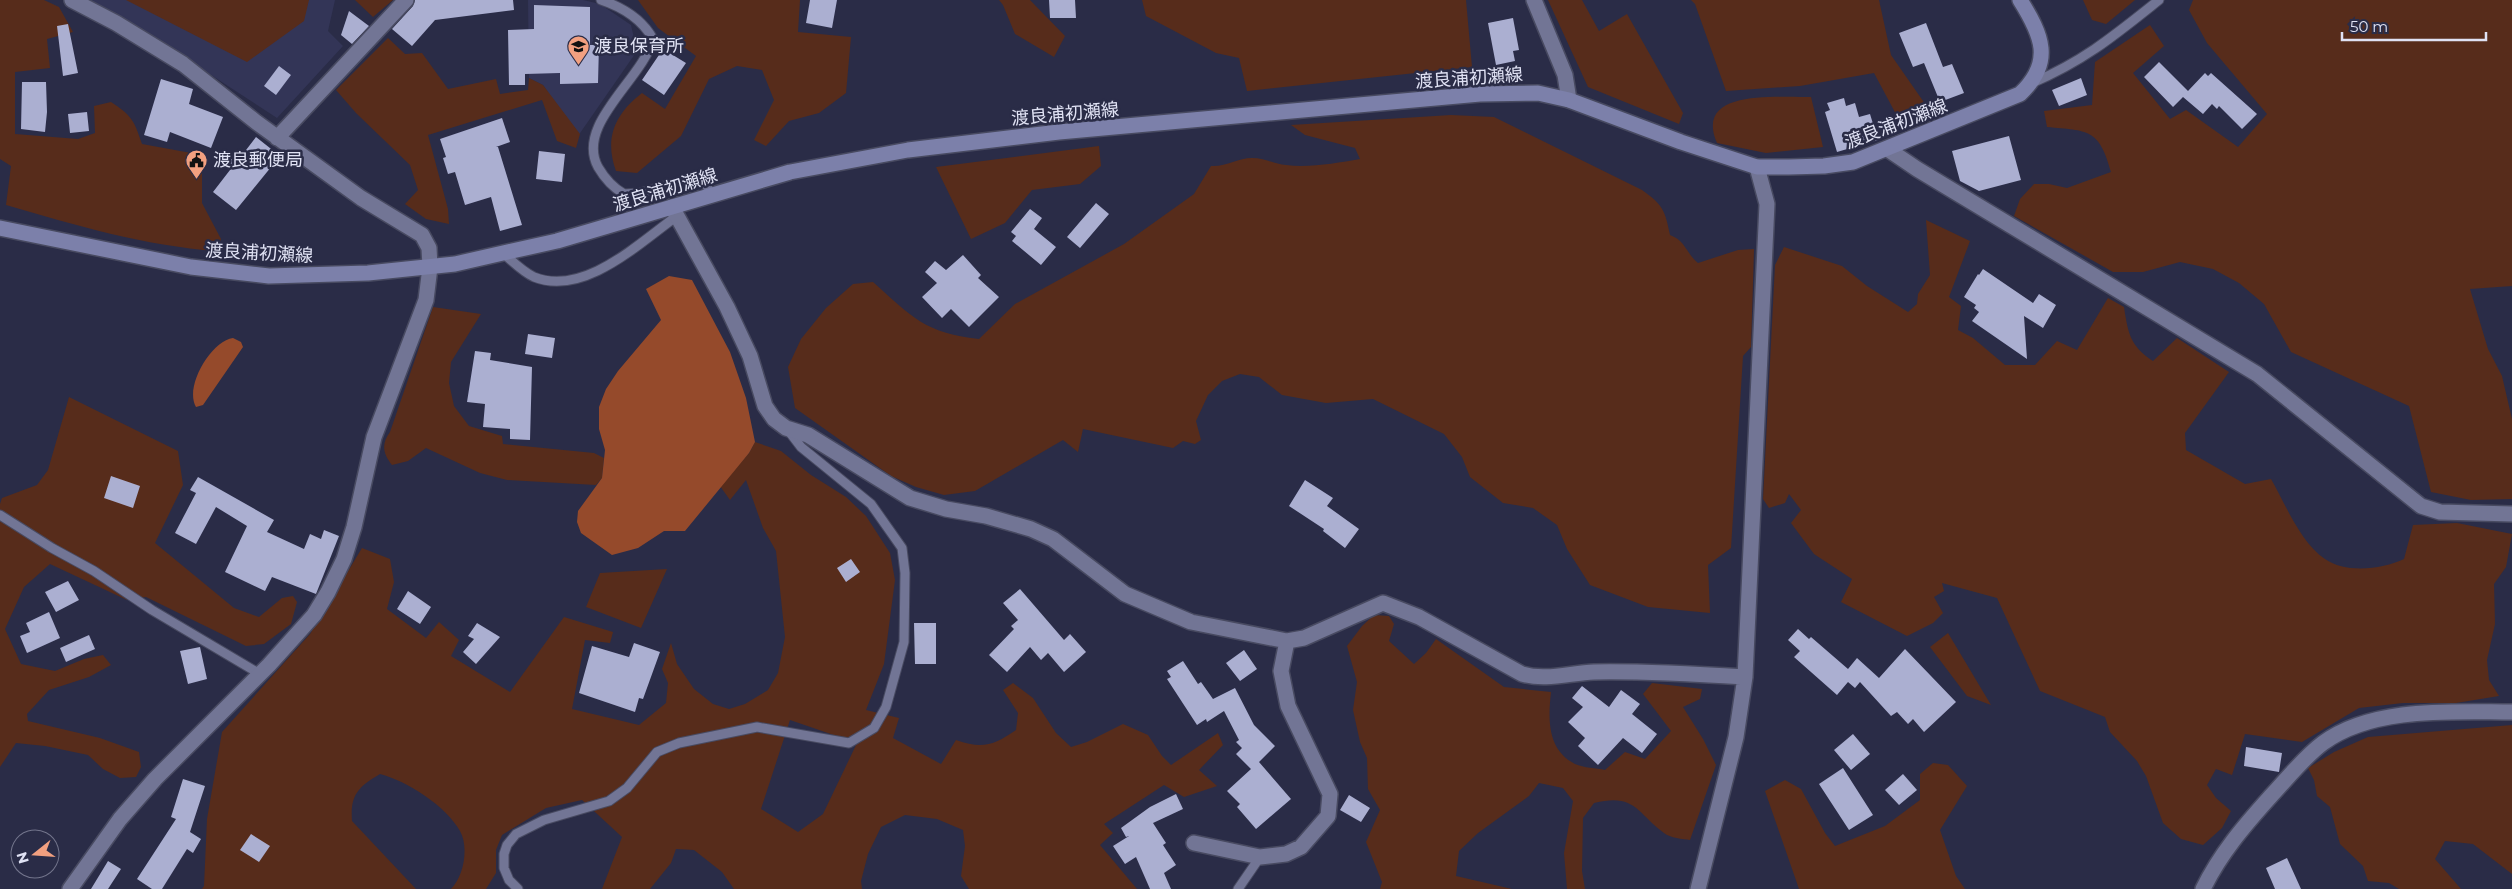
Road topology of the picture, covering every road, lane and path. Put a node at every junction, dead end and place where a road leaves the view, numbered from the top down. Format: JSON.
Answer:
{"nodes":[{"id":1,"x":72,"y":0,"type":"edge"},
{"id":2,"x":406,"y":0,"type":"edge"},
{"id":3,"x":601,"y":0,"type":"edge"},
{"id":4,"x":1534,"y":0,"type":"edge"},
{"id":5,"x":2020,"y":0,"type":"edge"},
{"id":6,"x":2159,"y":0,"type":"edge"},
{"id":7,"x":2032,"y":83,"type":"junction"},
{"id":8,"x":1569,"y":100,"type":"junction"},
{"id":9,"x":277,"y":138,"type":"junction"},
{"id":10,"x":1889,"y":150,"type":"junction"},
{"id":11,"x":1757,"y":167,"type":"junction"},
{"id":12,"x":711,"y":195,"type":"junction"},
{"id":13,"x":674,"y":211,"type":"junction"},
{"id":14,"x":0,"y":228,"type":"edge"},
{"id":15,"x":503,"y":254,"type":"junction"},
{"id":16,"x":430,"y":267,"type":"junction"},
{"id":17,"x":786,"y":428,"type":"junction"},
{"id":18,"x":2512,"y":514,"type":"edge"},
{"id":19,"x":0,"y":515,"type":"edge"},
{"id":20,"x":1287,"y":642,"type":"junction"},
{"id":21,"x":260,"y":674,"type":"junction"},
{"id":22,"x":1745,"y":677,"type":"junction"},
{"id":23,"x":2512,"y":712,"type":"edge"},
{"id":24,"x":1194,"y":843,"type":"dead end"},
{"id":25,"x":1260,"y":856,"type":"junction"},
{"id":26,"x":70,"y":889,"type":"edge"},
{"id":27,"x":518,"y":889,"type":"edge"},
{"id":28,"x":1238,"y":889,"type":"edge"},
{"id":29,"x":1698,"y":889,"type":"edge"},
{"id":30,"x":2203,"y":889,"type":"edge"}],
"edges":[{"from":1,"to":9,"type":"street"},
{"from":2,"to":9,"type":"street"},
{"from":3,"to":12,"type":"lane"},
{"from":4,"to":8,"type":"street"},
{"from":5,"to":7,"type":"main road"},
{"from":6,"to":7,"type":"lane"},
{"from":7,"to":10,"type":"main road","name":"渡良浦初瀬線"},
{"from":8,"to":11,"type":"main road","name":"渡良浦初瀬線"},
{"from":8,"to":12,"type":"main road","name":"渡良浦初瀬線"},
{"from":9,"to":16,"type":"street"},
{"from":10,"to":11,"type":"main road","name":"渡良浦初瀬線"},
{"from":10,"to":18,"type":"street"},
{"from":11,"to":22,"type":"street"},
{"from":12,"to":13,"type":"main road","name":"渡良浦初瀬線"},
{"from":13,"to":15,"type":"main road","name":"渡良浦初瀬線"},
{"from":13,"to":15,"type":"lane"},
{"from":13,"to":17,"type":"street"},
{"from":14,"to":16,"type":"main road","name":"渡良浦初瀬線"},
{"from":15,"to":16,"type":"main road","name":"渡良浦初瀬線"},
{"from":16,"to":21,"type":"street"},
{"from":17,"to":20,"type":"street"},
{"from":17,"to":27,"type":"lane"},
{"from":19,"to":21,"type":"lane"},
{"from":20,"to":22,"type":"street"},
{"from":20,"to":25,"type":"street"},
{"from":21,"to":26,"type":"street"},
{"from":22,"to":29,"type":"street"},
{"from":23,"to":30,"type":"street"},
{"from":24,"to":25,"type":"street"},
{"from":25,"to":28,"type":"lane"}]}
